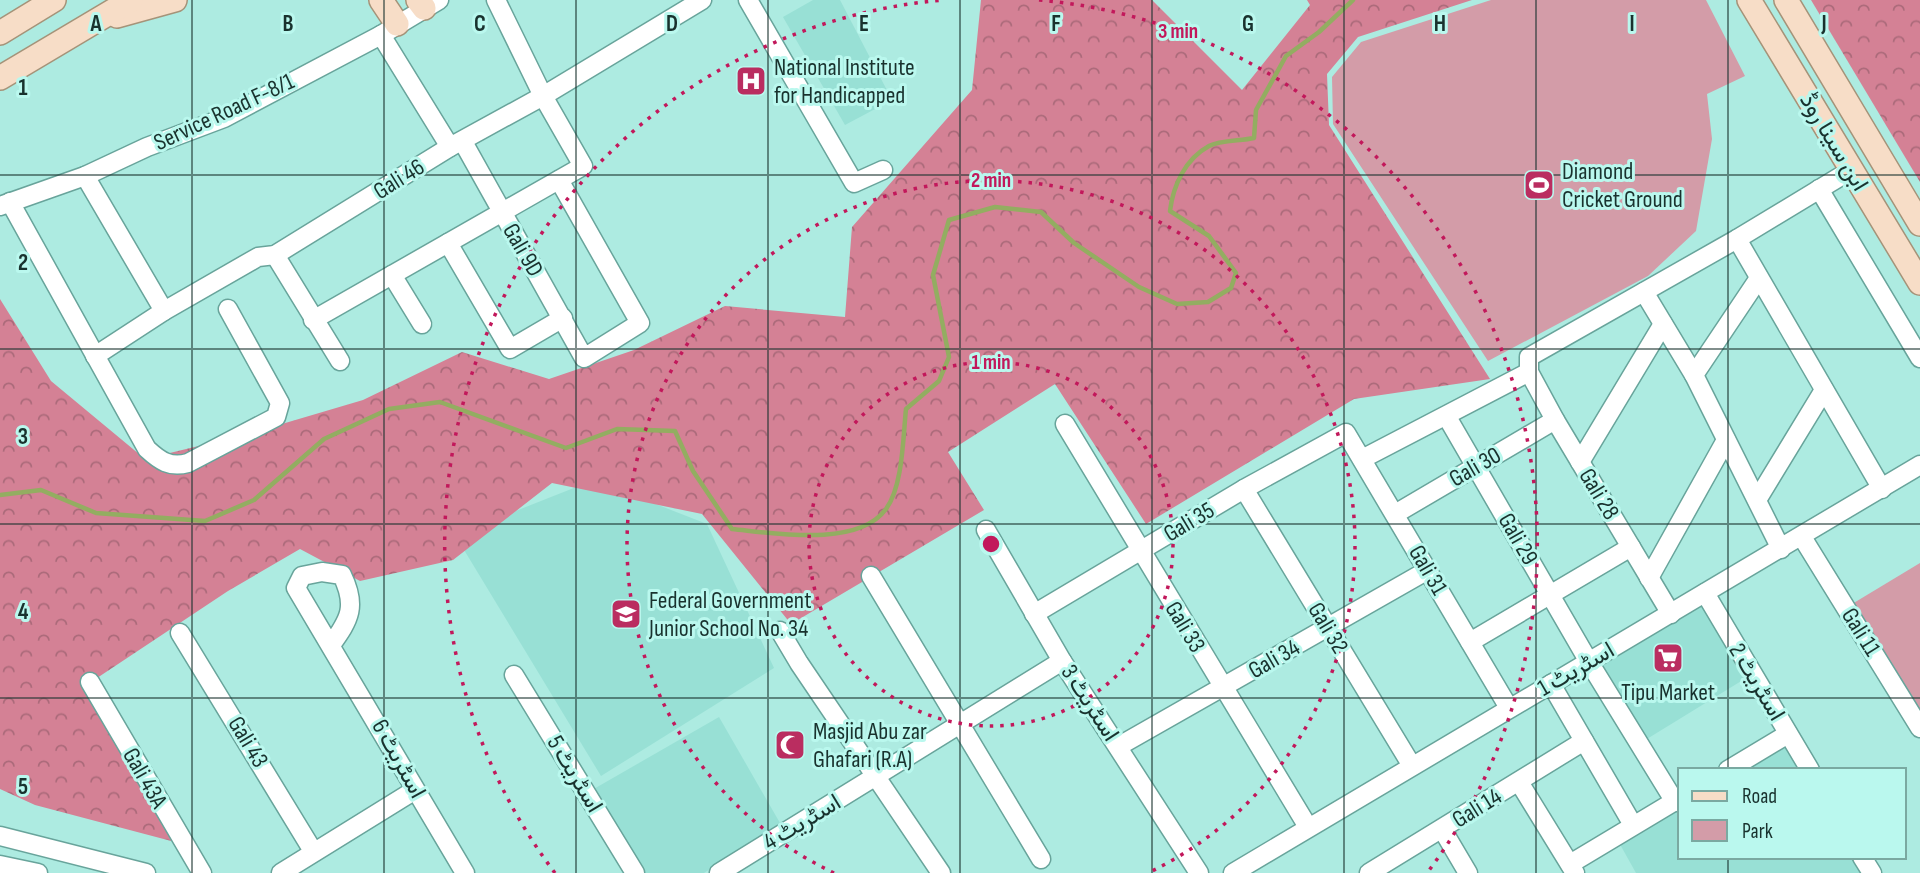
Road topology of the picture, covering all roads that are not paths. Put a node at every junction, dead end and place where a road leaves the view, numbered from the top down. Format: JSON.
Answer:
{"nodes":[{"id":1,"x":54,"y":0,"type":"edge"},
{"id":2,"x":131,"y":0,"type":"edge"},
{"id":3,"x":175,"y":0,"type":"edge"},
{"id":4,"x":381,"y":0,"type":"edge"},
{"id":5,"x":496,"y":0,"type":"edge"},
{"id":6,"x":702,"y":0,"type":"edge"},
{"id":7,"x":1749,"y":0,"type":"edge"},
{"id":8,"x":1786,"y":0,"type":"edge"},
{"id":9,"x":756,"y":2,"type":"edge"},
{"id":10,"x":427,"y":3,"type":"edge"},
{"id":11,"x":93,"y":23,"type":"junction"},
{"id":12,"x":389,"y":30,"type":"junction"},
{"id":13,"x":0,"y":33,"type":"edge"},
{"id":14,"x":0,"y":78,"type":"edge"},
{"id":15,"x":543,"y":96,"type":"junction"},
{"id":16,"x":456,"y":145,"type":"junction"},
{"id":17,"x":883,"y":170,"type":"dead end"},
{"id":18,"x":1851,"y":170,"type":"junction"},
{"id":19,"x":85,"y":176,"type":"junction"},
{"id":20,"x":559,"y":180,"type":"junction"},
{"id":21,"x":1819,"y":189,"type":"junction"},
{"id":22,"x":5,"y":204,"type":"edge"},
{"id":23,"x":501,"y":214,"type":"junction"},
{"id":24,"x":1920,"y":224,"type":"edge"},
{"id":25,"x":1737,"y":239,"type":"junction"},
{"id":26,"x":449,"y":243,"type":"junction"},
{"id":27,"x":275,"y":255,"type":"junction"},
{"id":28,"x":392,"y":275,"type":"junction"},
{"id":29,"x":1759,"y":278,"type":"junction"},
{"id":30,"x":1920,"y":283,"type":"edge"},
{"id":31,"x":1644,"y":292,"type":"junction"},
{"id":32,"x":228,"y":309,"type":"dead end"},
{"id":33,"x":164,"y":311,"type":"junction"},
{"id":34,"x":562,"y":318,"type":"junction"},
{"id":35,"x":313,"y":320,"type":"junction"},
{"id":36,"x":422,"y":324,"type":"dead end"},
{"id":37,"x":1663,"y":324,"type":"junction"},
{"id":38,"x":95,"y":356,"type":"junction"},
{"id":39,"x":1920,"y":358,"type":"edge"},
{"id":40,"x":340,"y":361,"type":"dead end"},
{"id":41,"x":1529,"y":372,"type":"junction"},
{"id":42,"x":1694,"y":375,"type":"junction"},
{"id":43,"x":1824,"y":390,"type":"junction"},
{"id":44,"x":1447,"y":416,"type":"junction"},
{"id":45,"x":1555,"y":420,"type":"junction"},
{"id":46,"x":1065,"y":424,"type":"dead end"},
{"id":47,"x":1346,"y":433,"type":"joint"},
{"id":48,"x":1726,"y":440,"type":"junction"},
{"id":49,"x":1362,"y":459,"type":"junction"},
{"id":50,"x":1580,"y":462,"type":"junction"},
{"id":51,"x":1920,"y":465,"type":"edge"},
{"id":52,"x":1475,"y":466,"type":"junction"},
{"id":53,"x":1244,"y":489,"type":"junction"},
{"id":54,"x":1882,"y":489,"type":"junction"},
{"id":55,"x":1757,"y":500,"type":"junction"},
{"id":56,"x":1395,"y":514,"type":"junction"},
{"id":57,"x":986,"y":530,"type":"dead end"},
{"id":58,"x":1802,"y":537,"type":"junction"},
{"id":59,"x":1630,"y":547,"type":"junction"},
{"id":60,"x":1782,"y":549,"type":"junction"},
{"id":61,"x":1140,"y":553,"type":"junction"},
{"id":62,"x":1428,"y":570,"type":"junction"},
{"id":63,"x":871,"y":576,"type":"dead end"},
{"id":64,"x":1649,"y":578,"type":"junction"},
{"id":65,"x":1705,"y":593,"type":"junction"},
{"id":66,"x":1550,"y":594,"type":"junction"},
{"id":67,"x":1034,"y":614,"type":"junction"},
{"id":68,"x":1671,"y":614,"type":"junction"},
{"id":69,"x":1328,"y":628,"type":"junction"},
{"id":70,"x":780,"y":631,"type":"dead end"},
{"id":71,"x":180,"y":633,"type":"dead end"},
{"id":72,"x":1470,"y":642,"type":"junction"},
{"id":73,"x":331,"y":645,"type":"dead end"},
{"id":74,"x":1062,"y":660,"type":"junction"},
{"id":75,"x":1589,"y":662,"type":"junction"},
{"id":76,"x":514,"y":675,"type":"dead end"},
{"id":77,"x":90,"y":682,"type":"dead end"},
{"id":78,"x":1551,"y":684,"type":"junction"},
{"id":79,"x":1222,"y":688,"type":"junction"},
{"id":80,"x":1508,"y":708,"type":"junction"},
{"id":81,"x":960,"y":724,"type":"junction"},
{"id":82,"x":1920,"y":728,"type":"edge"},
{"id":83,"x":1788,"y":734,"type":"junction"},
{"id":84,"x":1584,"y":741,"type":"junction"},
{"id":85,"x":1119,"y":746,"type":"junction"},
{"id":86,"x":1412,"y":766,"type":"junction"},
{"id":87,"x":1731,"y":768,"type":"edge"},
{"id":88,"x":1809,"y":768,"type":"edge"},
{"id":89,"x":879,"y":777,"type":"junction"},
{"id":90,"x":1519,"y":782,"type":"junction"},
{"id":91,"x":415,"y":790,"type":"junction"},
{"id":92,"x":1677,"y":800,"type":"edge"},
{"id":93,"x":1633,"y":825,"type":"junction"},
{"id":94,"x":1308,"y":827,"type":"junction"},
{"id":95,"x":1442,"y":830,"type":"junction"},
{"id":96,"x":0,"y":836,"type":"edge"},
{"id":97,"x":313,"y":851,"type":"junction"},
{"id":98,"x":1041,"y":859,"type":"dead end"},
{"id":99,"x":0,"y":865,"type":"edge"},
{"id":100,"x":1264,"y":865,"type":"edge"},
{"id":101,"x":1572,"y":869,"type":"edge"},
{"id":102,"x":38,"y":873,"type":"edge"},
{"id":103,"x":146,"y":873,"type":"edge"},
{"id":104,"x":202,"y":873,"type":"edge"},
{"id":105,"x":281,"y":873,"type":"edge"},
{"id":106,"x":465,"y":873,"type":"edge"},
{"id":107,"x":635,"y":873,"type":"edge"},
{"id":108,"x":719,"y":873,"type":"edge"},
{"id":109,"x":942,"y":873,"type":"edge"},
{"id":110,"x":1199,"y":873,"type":"edge"},
{"id":111,"x":1233,"y":873,"type":"edge"},
{"id":112,"x":1369,"y":873,"type":"edge"},
{"id":113,"x":1468,"y":873,"type":"edge"}],
"edges":[{"from":1,"to":13,"type":"main road"},
{"from":2,"to":11,"type":"main road"},
{"from":3,"to":11,"type":"main road"},
{"from":4,"to":12,"type":"main road"},
{"from":5,"to":15,"type":"street"},
{"from":6,"to":15,"type":"street","name":"Gali 46"},
{"from":7,"to":18,"type":"main road","name":"ابن سینا روڈ"},
{"from":8,"to":24,"type":"main road","name":"ابن سینا روڈ"},
{"from":9,"to":17,"type":"street"},
{"from":10,"to":12,"type":"street","name":"Service Road F-8/1"},
{"from":11,"to":14,"type":"main road"},
{"from":12,"to":16,"type":"street","name":"Gali 9D"},
{"from":12,"to":19,"type":"street","name":"Service Road F-8/1"},
{"from":15,"to":16,"type":"street","name":"Gali 46"},
{"from":15,"to":20,"type":"street"},
{"from":16,"to":23,"type":"street","name":"Gali 9D"},
{"from":16,"to":27,"type":"street","name":"Gali 46"},
{"from":18,"to":21,"type":"street"},
{"from":18,"to":30,"type":"main road","name":"ابن سینا روڈ"},
{"from":19,"to":22,"type":"street","name":"Service Road F-8/1"},
{"from":19,"to":33,"type":"street"},
{"from":20,"to":23,"type":"street"},
{"from":20,"to":34,"type":"street","name":"Gali 9D"},
{"from":21,"to":25,"type":"street"},
{"from":21,"to":39,"type":"street"},
{"from":22,"to":38,"type":"street"},
{"from":23,"to":26,"type":"street"},
{"from":23,"to":34,"type":"street","name":"Gali 9D"},
{"from":25,"to":29,"type":"street"},
{"from":25,"to":31,"type":"street"},
{"from":26,"to":28,"type":"street"},
{"from":26,"to":34,"type":"street"},
{"from":27,"to":33,"type":"street","name":"Gali 46"},
{"from":27,"to":35,"type":"street"},
{"from":28,"to":35,"type":"street"},
{"from":28,"to":36,"type":"street"},
{"from":29,"to":42,"type":"street"},
{"from":29,"to":43,"type":"street"},
{"from":31,"to":37,"type":"street"},
{"from":31,"to":41,"type":"street"},
{"from":32,"to":38,"type":"street"},
{"from":33,"to":38,"type":"street","name":"Gali 46"},
{"from":35,"to":40,"type":"street"},
{"from":37,"to":42,"type":"street"},
{"from":37,"to":50,"type":"street"},
{"from":41,"to":44,"type":"street"},
{"from":41,"to":45,"type":"street","name":"Gali 28"},
{"from":42,"to":48,"type":"street"},
{"from":43,"to":54,"type":"street"},
{"from":43,"to":55,"type":"street"},
{"from":44,"to":49,"type":"street"},
{"from":44,"to":52,"type":"street","name":"Gali 29"},
{"from":45,"to":50,"type":"street","name":"Gali 28"},
{"from":45,"to":52,"type":"street","name":"Gali 30"},
{"from":46,"to":61,"type":"street","name":"Gali 33"},
{"from":47,"to":49,"type":"street","name":"Gali 31"},
{"from":47,"to":53,"type":"street","name":"Gali 35"},
{"from":48,"to":55,"type":"street"},
{"from":48,"to":64,"type":"street"},
{"from":49,"to":56,"type":"street","name":"Gali 31"},
{"from":50,"to":59,"type":"street","name":"Gali 28"},
{"from":51,"to":54,"type":"street","name":"اسٹریٹ 1"},
{"from":52,"to":56,"type":"street","name":"Gali 30"},
{"from":52,"to":66,"type":"street","name":"Gali 29"},
{"from":53,"to":61,"type":"street","name":"Gali 35"},
{"from":53,"to":69,"type":"street","name":"Gali 32"},
{"from":54,"to":58,"type":"street","name":"اسٹریٹ 1"},
{"from":55,"to":60,"type":"street"},
{"from":56,"to":62,"type":"street","name":"Gali 31"},
{"from":57,"to":67,"type":"street","name":"اسٹریٹ 3"},
{"from":58,"to":60,"type":"street","name":"اسٹریٹ 1"},
{"from":58,"to":82,"type":"street","name":"Gali 11"},
{"from":59,"to":64,"type":"street","name":"Gali 28"},
{"from":59,"to":66,"type":"street"},
{"from":60,"to":65,"type":"street","name":"اسٹریٹ 1"},
{"from":61,"to":67,"type":"street","name":"Gali 35"},
{"from":61,"to":79,"type":"street","name":"Gali 33"},
{"from":62,"to":69,"type":"street","name":"Gali 34"},
{"from":62,"to":72,"type":"street","name":"Gali 31"},
{"from":63,"to":81,"type":"street"},
{"from":64,"to":68,"type":"street","name":"Gali 28"},
{"from":65,"to":68,"type":"street","name":"اسٹریٹ 1"},
{"from":65,"to":83,"type":"street","name":"اسٹریٹ 2"},
{"from":66,"to":72,"type":"street"},
{"from":66,"to":75,"type":"street","name":"Gali 29"},
{"from":67,"to":74,"type":"street","name":"اسٹریٹ 3"},
{"from":68,"to":75,"type":"street","name":"اسٹریٹ 1"},
{"from":69,"to":79,"type":"street","name":"Gali 34"},
{"from":69,"to":86,"type":"street","name":"Gali 32"},
{"from":70,"to":89,"type":"street"},
{"from":71,"to":97,"type":"street","name":"Gali 43"},
{"from":72,"to":80,"type":"street","name":"Gali 31"},
{"from":73,"to":91,"type":"street","name":"اسٹریٹ 6"},
{"from":74,"to":81,"type":"street","name":"اسٹریٹ 4"},
{"from":74,"to":85,"type":"street","name":"اسٹریٹ 3"},
{"from":75,"to":78,"type":"street","name":"اسٹریٹ 1"},
{"from":75,"to":92,"type":"street","name":"Gali 29"},
{"from":76,"to":107,"type":"street","name":"اسٹریٹ 5"},
{"from":77,"to":104,"type":"street","name":"Gali 43A"},
{"from":78,"to":80,"type":"street","name":"اسٹریٹ 1"},
{"from":78,"to":84,"type":"street"},
{"from":79,"to":85,"type":"street","name":"Gali 34"},
{"from":79,"to":94,"type":"street","name":"Gali 33"},
{"from":80,"to":86,"type":"street","name":"اسٹریٹ 1"},
{"from":81,"to":89,"type":"street","name":"اسٹریٹ 4"},
{"from":81,"to":98,"type":"street"},
{"from":83,"to":87,"type":"street"},
{"from":83,"to":88,"type":"street","name":"اسٹریٹ 2"},
{"from":84,"to":90,"type":"street","name":"Gali 14"},
{"from":84,"to":93,"type":"street"},
{"from":85,"to":110,"type":"street","name":"اسٹریٹ 3"},
{"from":86,"to":94,"type":"street","name":"اسٹریٹ 1"},
{"from":89,"to":108,"type":"street","name":"اسٹریٹ 4"},
{"from":89,"to":109,"type":"street"},
{"from":90,"to":95,"type":"street","name":"Gali 14"},
{"from":90,"to":101,"type":"street"},
{"from":91,"to":97,"type":"street"},
{"from":91,"to":106,"type":"street","name":"اسٹریٹ 6"},
{"from":92,"to":93,"type":"street"},
{"from":93,"to":101,"type":"street"},
{"from":94,"to":100,"type":"street","name":"اسٹریٹ 1"},
{"from":95,"to":112,"type":"street","name":"Gali 14"},
{"from":95,"to":113,"type":"street"},
{"from":96,"to":103,"type":"street"},
{"from":97,"to":105,"type":"street"},
{"from":99,"to":102,"type":"street"},
{"from":100,"to":111,"type":"street","name":"اسٹریٹ 1"}]}
